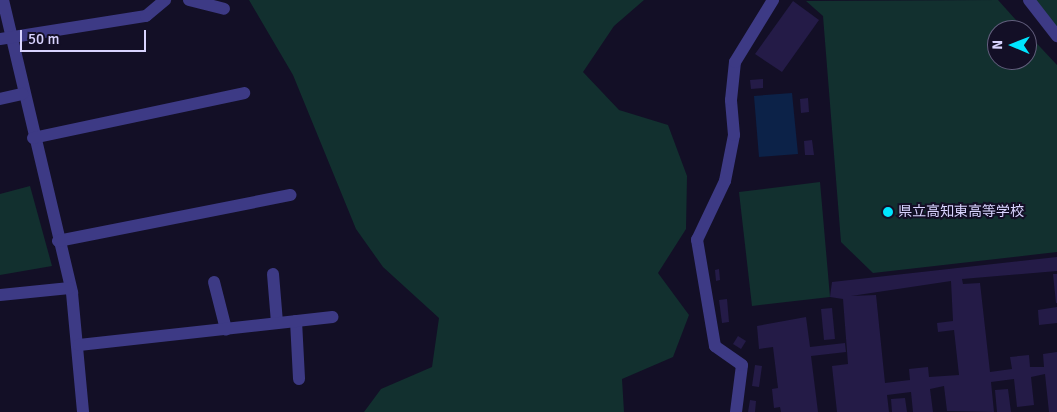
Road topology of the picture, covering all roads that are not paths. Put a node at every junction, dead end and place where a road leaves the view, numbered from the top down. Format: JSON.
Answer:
{"nodes":[{"id":1,"x":3,"y":0,"type":"edge"},
{"id":2,"x":165,"y":0,"type":"edge"},
{"id":3,"x":189,"y":0,"type":"edge"},
{"id":4,"x":774,"y":0,"type":"edge"},
{"id":5,"x":1029,"y":0,"type":"edge"},
{"id":6,"x":224,"y":9,"type":"dead end"},
{"id":7,"x":1057,"y":36,"type":"edge"},
{"id":8,"x":4,"y":38,"type":"edge"},
{"id":9,"x":244,"y":93,"type":"dead end"},
{"id":10,"x":22,"y":94,"type":"junction"},
{"id":11,"x":0,"y":99,"type":"edge"},
{"id":12,"x":33,"y":138,"type":"junction"},
{"id":13,"x":290,"y":194,"type":"dead end"},
{"id":14,"x":58,"y":240,"type":"junction"},
{"id":15,"x":273,"y":274,"type":"dead end"},
{"id":16,"x":214,"y":282,"type":"dead end"},
{"id":17,"x":70,"y":288,"type":"junction"},
{"id":18,"x":0,"y":295,"type":"edge"},
{"id":19,"x":332,"y":317,"type":"dead end"},
{"id":20,"x":296,"y":321,"type":"junction"},
{"id":21,"x":276,"y":323,"type":"junction"},
{"id":22,"x":226,"y":329,"type":"junction"},
{"id":23,"x":79,"y":345,"type":"junction"},
{"id":24,"x":299,"y":379,"type":"dead end"},
{"id":25,"x":83,"y":412,"type":"edge"},
{"id":26,"x":736,"y":412,"type":"edge"}],
"edges":[{"from":1,"to":8,"type":"street"},
{"from":2,"to":8,"type":"street"},
{"from":3,"to":6,"type":"street"},
{"from":4,"to":26,"type":"street"},
{"from":5,"to":7,"type":"street"},
{"from":8,"to":10,"type":"street"},
{"from":9,"to":12,"type":"street"},
{"from":10,"to":11,"type":"street"},
{"from":10,"to":12,"type":"street"},
{"from":12,"to":14,"type":"street"},
{"from":13,"to":14,"type":"street"},
{"from":14,"to":17,"type":"street"},
{"from":15,"to":21,"type":"street"},
{"from":16,"to":22,"type":"street"},
{"from":17,"to":18,"type":"street"},
{"from":17,"to":23,"type":"street"},
{"from":19,"to":20,"type":"street"},
{"from":20,"to":21,"type":"street"},
{"from":20,"to":24,"type":"street"},
{"from":21,"to":22,"type":"street"},
{"from":22,"to":23,"type":"street"},
{"from":23,"to":25,"type":"street"}]}
